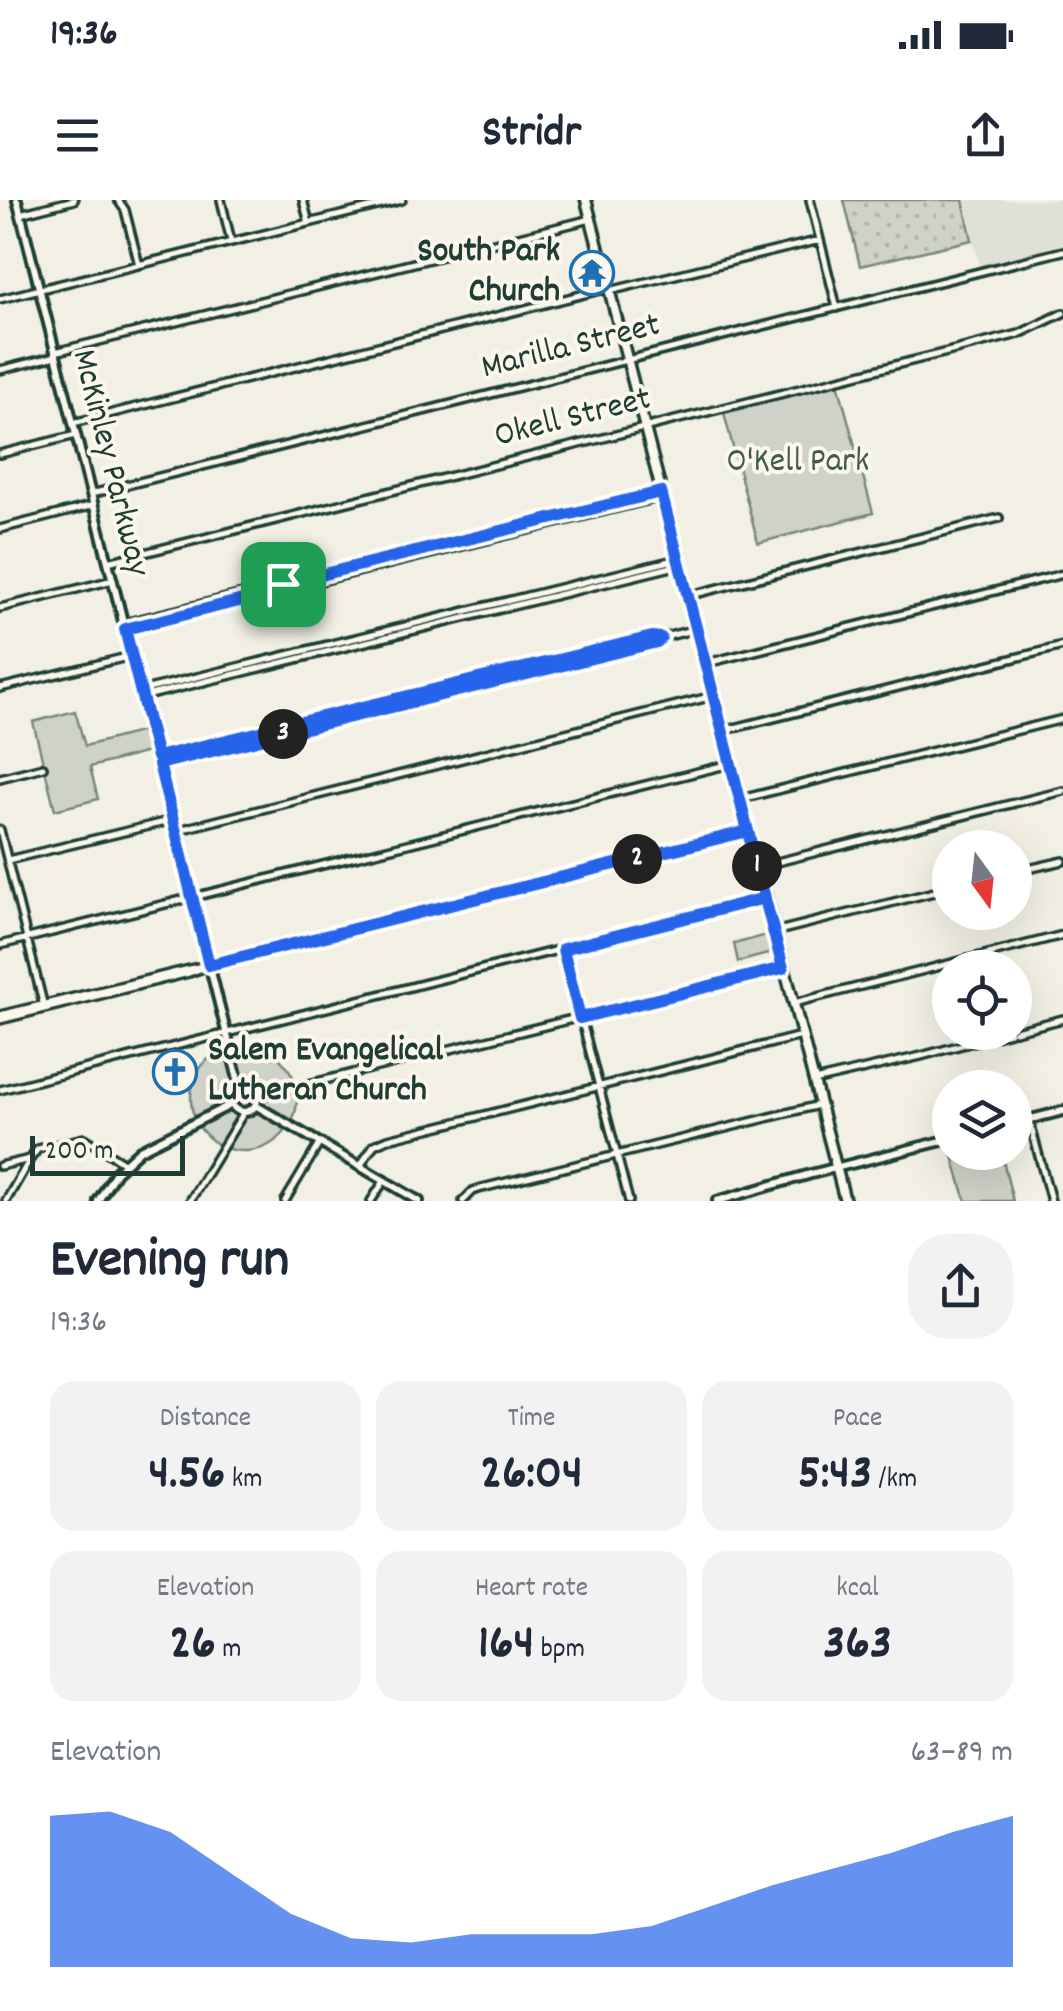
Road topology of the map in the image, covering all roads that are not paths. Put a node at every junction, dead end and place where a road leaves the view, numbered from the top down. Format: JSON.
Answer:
{"nodes":[{"id":1,"x":17,"y":200,"type":"edge"},
{"id":2,"x":74,"y":200,"type":"edge"},
{"id":3,"x":118,"y":200,"type":"edge"},
{"id":4,"x":220,"y":200,"type":"edge"},
{"id":5,"x":303,"y":200,"type":"edge"},
{"id":6,"x":402,"y":200,"type":"edge"},
{"id":7,"x":587,"y":200,"type":"edge"},
{"id":8,"x":810,"y":200,"type":"edge"},
{"id":9,"x":388,"y":202,"type":"edge"},
{"id":10,"x":20,"y":214,"type":"junction"},
{"id":11,"x":590,"y":219,"type":"junction"},
{"id":12,"x":309,"y":223,"type":"junction"},
{"id":13,"x":820,"y":240,"type":"junction"},
{"id":14,"x":232,"y":242,"type":"junction"},
{"id":15,"x":1063,"y":251,"type":"edge"},
{"id":16,"x":139,"y":265,"type":"junction"},
{"id":17,"x":609,"y":289,"type":"junction"},
{"id":18,"x":39,"y":290,"type":"junction"},
{"id":19,"x":0,"y":299,"type":"edge"},
{"id":20,"x":837,"y":308,"type":"junction"},
{"id":21,"x":1063,"y":312,"type":"edge"},
{"id":22,"x":56,"y":354,"type":"junction"},
{"id":23,"x":627,"y":359,"type":"junction"},
{"id":24,"x":0,"y":370,"type":"edge"},
{"id":25,"x":73,"y":424,"type":"junction"},
{"id":26,"x":644,"y":427,"type":"junction"},
{"id":27,"x":76,"y":435,"type":"junction"},
{"id":28,"x":0,"y":454,"type":"edge"},
{"id":29,"x":91,"y":494,"type":"junction"},
{"id":30,"x":661,"y":494,"type":"junction"},
{"id":31,"x":94,"y":505,"type":"junction"},
{"id":32,"x":999,"y":518,"type":"dead end"},
{"id":33,"x":0,"y":529,"type":"edge"},
{"id":34,"x":108,"y":562,"type":"junction"},
{"id":35,"x":679,"y":562,"type":"junction"},
{"id":36,"x":1063,"y":574,"type":"edge"},
{"id":37,"x":112,"y":580,"type":"junction"},
{"id":38,"x":688,"y":596,"type":"junction"},
{"id":39,"x":0,"y":608,"type":"edge"},
{"id":40,"x":124,"y":626,"type":"junction"},
{"id":41,"x":696,"y":629,"type":"junction"},
{"id":42,"x":1063,"y":646,"type":"edge"},
{"id":43,"x":132,"y":656,"type":"junction"},
{"id":44,"x":705,"y":664,"type":"junction"},
{"id":45,"x":0,"y":688,"type":"edge"},
{"id":46,"x":141,"y":694,"type":"junction"},
{"id":47,"x":713,"y":696,"type":"junction"},
{"id":48,"x":1063,"y":719,"type":"edge"},
{"id":49,"x":722,"y":731,"type":"junction"},
{"id":50,"x":158,"y":761,"type":"junction"},
{"id":51,"x":730,"y":764,"type":"junction"},
{"id":52,"x":43,"y":767,"type":"dead end"},
{"id":53,"x":0,"y":778,"type":"edge"},
{"id":54,"x":1063,"y":791,"type":"edge"},
{"id":55,"x":740,"y":799,"type":"junction"},
{"id":56,"x":173,"y":820,"type":"junction"},
{"id":57,"x":0,"y":830,"type":"edge"},
{"id":58,"x":175,"y":830,"type":"junction"},
{"id":59,"x":748,"y":831,"type":"junction"},
{"id":60,"x":1063,"y":861,"type":"edge"},
{"id":61,"x":8,"y":862,"type":"junction"},
{"id":62,"x":0,"y":866,"type":"edge"},
{"id":63,"x":757,"y":867,"type":"junction"},
{"id":64,"x":1032,"y":868,"type":"edge"},
{"id":65,"x":932,"y":892,"type":"edge"},
{"id":66,"x":192,"y":898,"type":"junction"},
{"id":67,"x":765,"y":898,"type":"junction"},
{"id":68,"x":774,"y":932,"type":"junction"},
{"id":69,"x":1063,"y":935,"type":"edge"},
{"id":70,"x":27,"y":938,"type":"junction"},
{"id":71,"x":0,"y":945,"type":"edge"},
{"id":72,"x":563,"y":949,"type":"junction"},
{"id":73,"x":209,"y":965,"type":"junction"},
{"id":74,"x":783,"y":968,"type":"junction"},
{"id":75,"x":793,"y":1003,"type":"junction"},
{"id":76,"x":44,"y":1006,"type":"junction"},
{"id":77,"x":0,"y":1017,"type":"edge"},
{"id":78,"x":580,"y":1018,"type":"junction"},
{"id":79,"x":1063,"y":1019,"type":"edge"},
{"id":80,"x":1032,"y":1027,"type":"edge"},
{"id":81,"x":227,"y":1033,"type":"junction"},
{"id":82,"x":801,"y":1036,"type":"junction"},
{"id":83,"x":944,"y":1050,"type":"edge"},
{"id":84,"x":813,"y":1082,"type":"junction"},
{"id":85,"x":240,"y":1087,"type":"junction"},
{"id":86,"x":599,"y":1087,"type":"junction"},
{"id":87,"x":0,"y":1090,"type":"edge"},
{"id":88,"x":256,"y":1101,"type":"junction"},
{"id":89,"x":232,"y":1104,"type":"junction"},
{"id":90,"x":820,"y":1104,"type":"junction"},
{"id":91,"x":1063,"y":1110,"type":"edge"},
{"id":92,"x":244,"y":1112,"type":"junction"},
{"id":93,"x":1032,"y":1118,"type":"edge"},
{"id":94,"x":1032,"y":1130,"type":"edge"},
{"id":95,"x":319,"y":1144,"type":"junction"},
{"id":96,"x":932,"y":1144,"type":"edge"},
{"id":97,"x":616,"y":1155,"type":"junction"},
{"id":98,"x":30,"y":1159,"type":"junction"},
{"id":99,"x":124,"y":1164,"type":"junction"},
{"id":100,"x":0,"y":1166,"type":"edge"},
{"id":101,"x":360,"y":1167,"type":"junction"},
{"id":102,"x":836,"y":1168,"type":"junction"},
{"id":103,"x":384,"y":1180,"type":"junction"},
{"id":104,"x":6,"y":1201,"type":"edge"},
{"id":105,"x":98,"y":1201,"type":"edge"},
{"id":106,"x":190,"y":1201,"type":"edge"},
{"id":107,"x":284,"y":1201,"type":"edge"},
{"id":108,"x":372,"y":1201,"type":"edge"},
{"id":109,"x":419,"y":1201,"type":"edge"},
{"id":110,"x":463,"y":1201,"type":"edge"},
{"id":111,"x":629,"y":1201,"type":"edge"},
{"id":112,"x":717,"y":1201,"type":"edge"},
{"id":113,"x":845,"y":1201,"type":"edge"},
{"id":114,"x":1051,"y":1201,"type":"edge"}],
"edges":[{"from":1,"to":10,"type":"street","name":"McKinley Parkway"},
{"from":2,"to":10,"type":"street"},
{"from":3,"to":16,"type":"street"},
{"from":4,"to":14,"type":"street"},
{"from":5,"to":12,"type":"street"},
{"from":6,"to":9,"type":"street"},
{"from":7,"to":11,"type":"main road"},
{"from":8,"to":13,"type":"street"},
{"from":9,"to":12,"type":"street"},
{"from":10,"to":18,"type":"street","name":"McKinley Parkway"},
{"from":11,"to":17,"type":"main road"},
{"from":11,"to":22,"type":"street"},
{"from":12,"to":14,"type":"street"},
{"from":13,"to":17,"type":"street"},
{"from":13,"to":20,"type":"street"},
{"from":14,"to":16,"type":"street"},
{"from":15,"to":20,"type":"street","name":"Marilla Street"},
{"from":16,"to":18,"type":"street"},
{"from":17,"to":23,"type":"main road"},
{"from":17,"to":25,"type":"street"},
{"from":18,"to":19,"type":"street"},
{"from":18,"to":22,"type":"street","name":"McKinley Parkway"},
{"from":20,"to":23,"type":"street","name":"Marilla Street"},
{"from":21,"to":26,"type":"street","name":"Okell Street"},
{"from":22,"to":24,"type":"street"},
{"from":22,"to":25,"type":"street","name":"McKinley Parkway"},
{"from":23,"to":26,"type":"main road"},
{"from":23,"to":29,"type":"street","name":"Marilla Street"},
{"from":25,"to":27,"type":"street","name":"McKinley Parkway"},
{"from":26,"to":30,"type":"main road"},
{"from":26,"to":34,"type":"street","name":"Okell Street"},
{"from":27,"to":28,"type":"street"},
{"from":27,"to":29,"type":"street","name":"McKinley Parkway"},
{"from":29,"to":31,"type":"street","name":"McKinley Parkway"},
{"from":30,"to":35,"type":"main road"},
{"from":30,"to":40,"type":"street"},
{"from":31,"to":33,"type":"street"},
{"from":31,"to":34,"type":"street","name":"McKinley Parkway"},
{"from":32,"to":38,"type":"street"},
{"from":34,"to":37,"type":"street","name":"McKinley Parkway"},
{"from":35,"to":38,"type":"main road"},
{"from":35,"to":46,"type":"street"},
{"from":36,"to":44,"type":"street"},
{"from":37,"to":39,"type":"street"},
{"from":37,"to":40,"type":"street","name":"McKinley Parkway"},
{"from":38,"to":41,"type":"main road"},
{"from":40,"to":43,"type":"street","name":"McKinley Parkway"},
{"from":41,"to":44,"type":"main road"},
{"from":41,"to":50,"type":"street"},
{"from":42,"to":49,"type":"street"},
{"from":43,"to":45,"type":"street"},
{"from":43,"to":46,"type":"street","name":"McKinley Parkway"},
{"from":44,"to":47,"type":"main road"},
{"from":46,"to":50,"type":"street","name":"McKinley Parkway"},
{"from":47,"to":49,"type":"main road"},
{"from":47,"to":58,"type":"street"},
{"from":48,"to":55,"type":"street"},
{"from":49,"to":51,"type":"main road"},
{"from":50,"to":56,"type":"street","name":"McKinley Parkway"},
{"from":51,"to":55,"type":"main road"},
{"from":51,"to":66,"type":"street"},
{"from":52,"to":53,"type":"street"},
{"from":54,"to":63,"type":"street"},
{"from":55,"to":59,"type":"main road"},
{"from":56,"to":58,"type":"street","name":"McKinley Parkway"},
{"from":56,"to":61,"type":"street"},
{"from":57,"to":61,"type":"street"},
{"from":58,"to":66,"type":"street","name":"McKinley Parkway"},
{"from":59,"to":63,"type":"main road"},
{"from":59,"to":73,"type":"street"},
{"from":60,"to":64,"type":"street"},
{"from":61,"to":62,"type":"street"},
{"from":61,"to":70,"type":"street"},
{"from":63,"to":67,"type":"main road"},
{"from":65,"to":68,"type":"street"},
{"from":66,"to":70,"type":"street"},
{"from":66,"to":73,"type":"street","name":"McKinley Parkway"},
{"from":67,"to":68,"type":"main road"},
{"from":67,"to":72,"type":"street"},
{"from":68,"to":74,"type":"main road"},
{"from":69,"to":75,"type":"street"},
{"from":70,"to":71,"type":"street"},
{"from":70,"to":76,"type":"street"},
{"from":72,"to":78,"type":"street"},
{"from":72,"to":81,"type":"street"},
{"from":73,"to":76,"type":"street"},
{"from":73,"to":81,"type":"street","name":"McKinley Parkway"},
{"from":74,"to":75,"type":"main road"},
{"from":74,"to":78,"type":"street"},
{"from":75,"to":82,"type":"main road"},
{"from":76,"to":77,"type":"street"},
{"from":78,"to":86,"type":"street"},
{"from":78,"to":88,"type":"street"},
{"from":79,"to":80,"type":"street"},
{"from":81,"to":85,"type":"street","name":"McKinley Parkway"},
{"from":81,"to":87,"type":"street"},
{"from":82,"to":84,"type":"main road"},
{"from":82,"to":86,"type":"street"},
{"from":83,"to":84,"type":"street"},
{"from":84,"to":90,"type":"main road"},
{"from":85,"to":88,"type":"street"},
{"from":85,"to":89,"type":"street"},
{"from":86,"to":97,"type":"street"},
{"from":86,"to":101,"type":"street"},
{"from":88,"to":92,"type":"street"},
{"from":88,"to":95,"type":"street"},
{"from":89,"to":92,"type":"street"},
{"from":89,"to":99,"type":"street"},
{"from":90,"to":97,"type":"street"},
{"from":90,"to":102,"type":"main road"},
{"from":91,"to":93,"type":"street"},
{"from":92,"to":106,"type":"street"},
{"from":94,"to":114,"type":"street"},
{"from":95,"to":101,"type":"street"},
{"from":95,"to":107,"type":"street"},
{"from":96,"to":102,"type":"street"},
{"from":97,"to":110,"type":"street"},
{"from":97,"to":111,"type":"street"},
{"from":98,"to":99,"type":"street"},
{"from":98,"to":100,"type":"street"},
{"from":98,"to":104,"type":"street"},
{"from":99,"to":105,"type":"street"},
{"from":101,"to":103,"type":"street"},
{"from":102,"to":112,"type":"street"},
{"from":102,"to":113,"type":"main road"},
{"from":103,"to":108,"type":"street"},
{"from":103,"to":109,"type":"street"}]}
